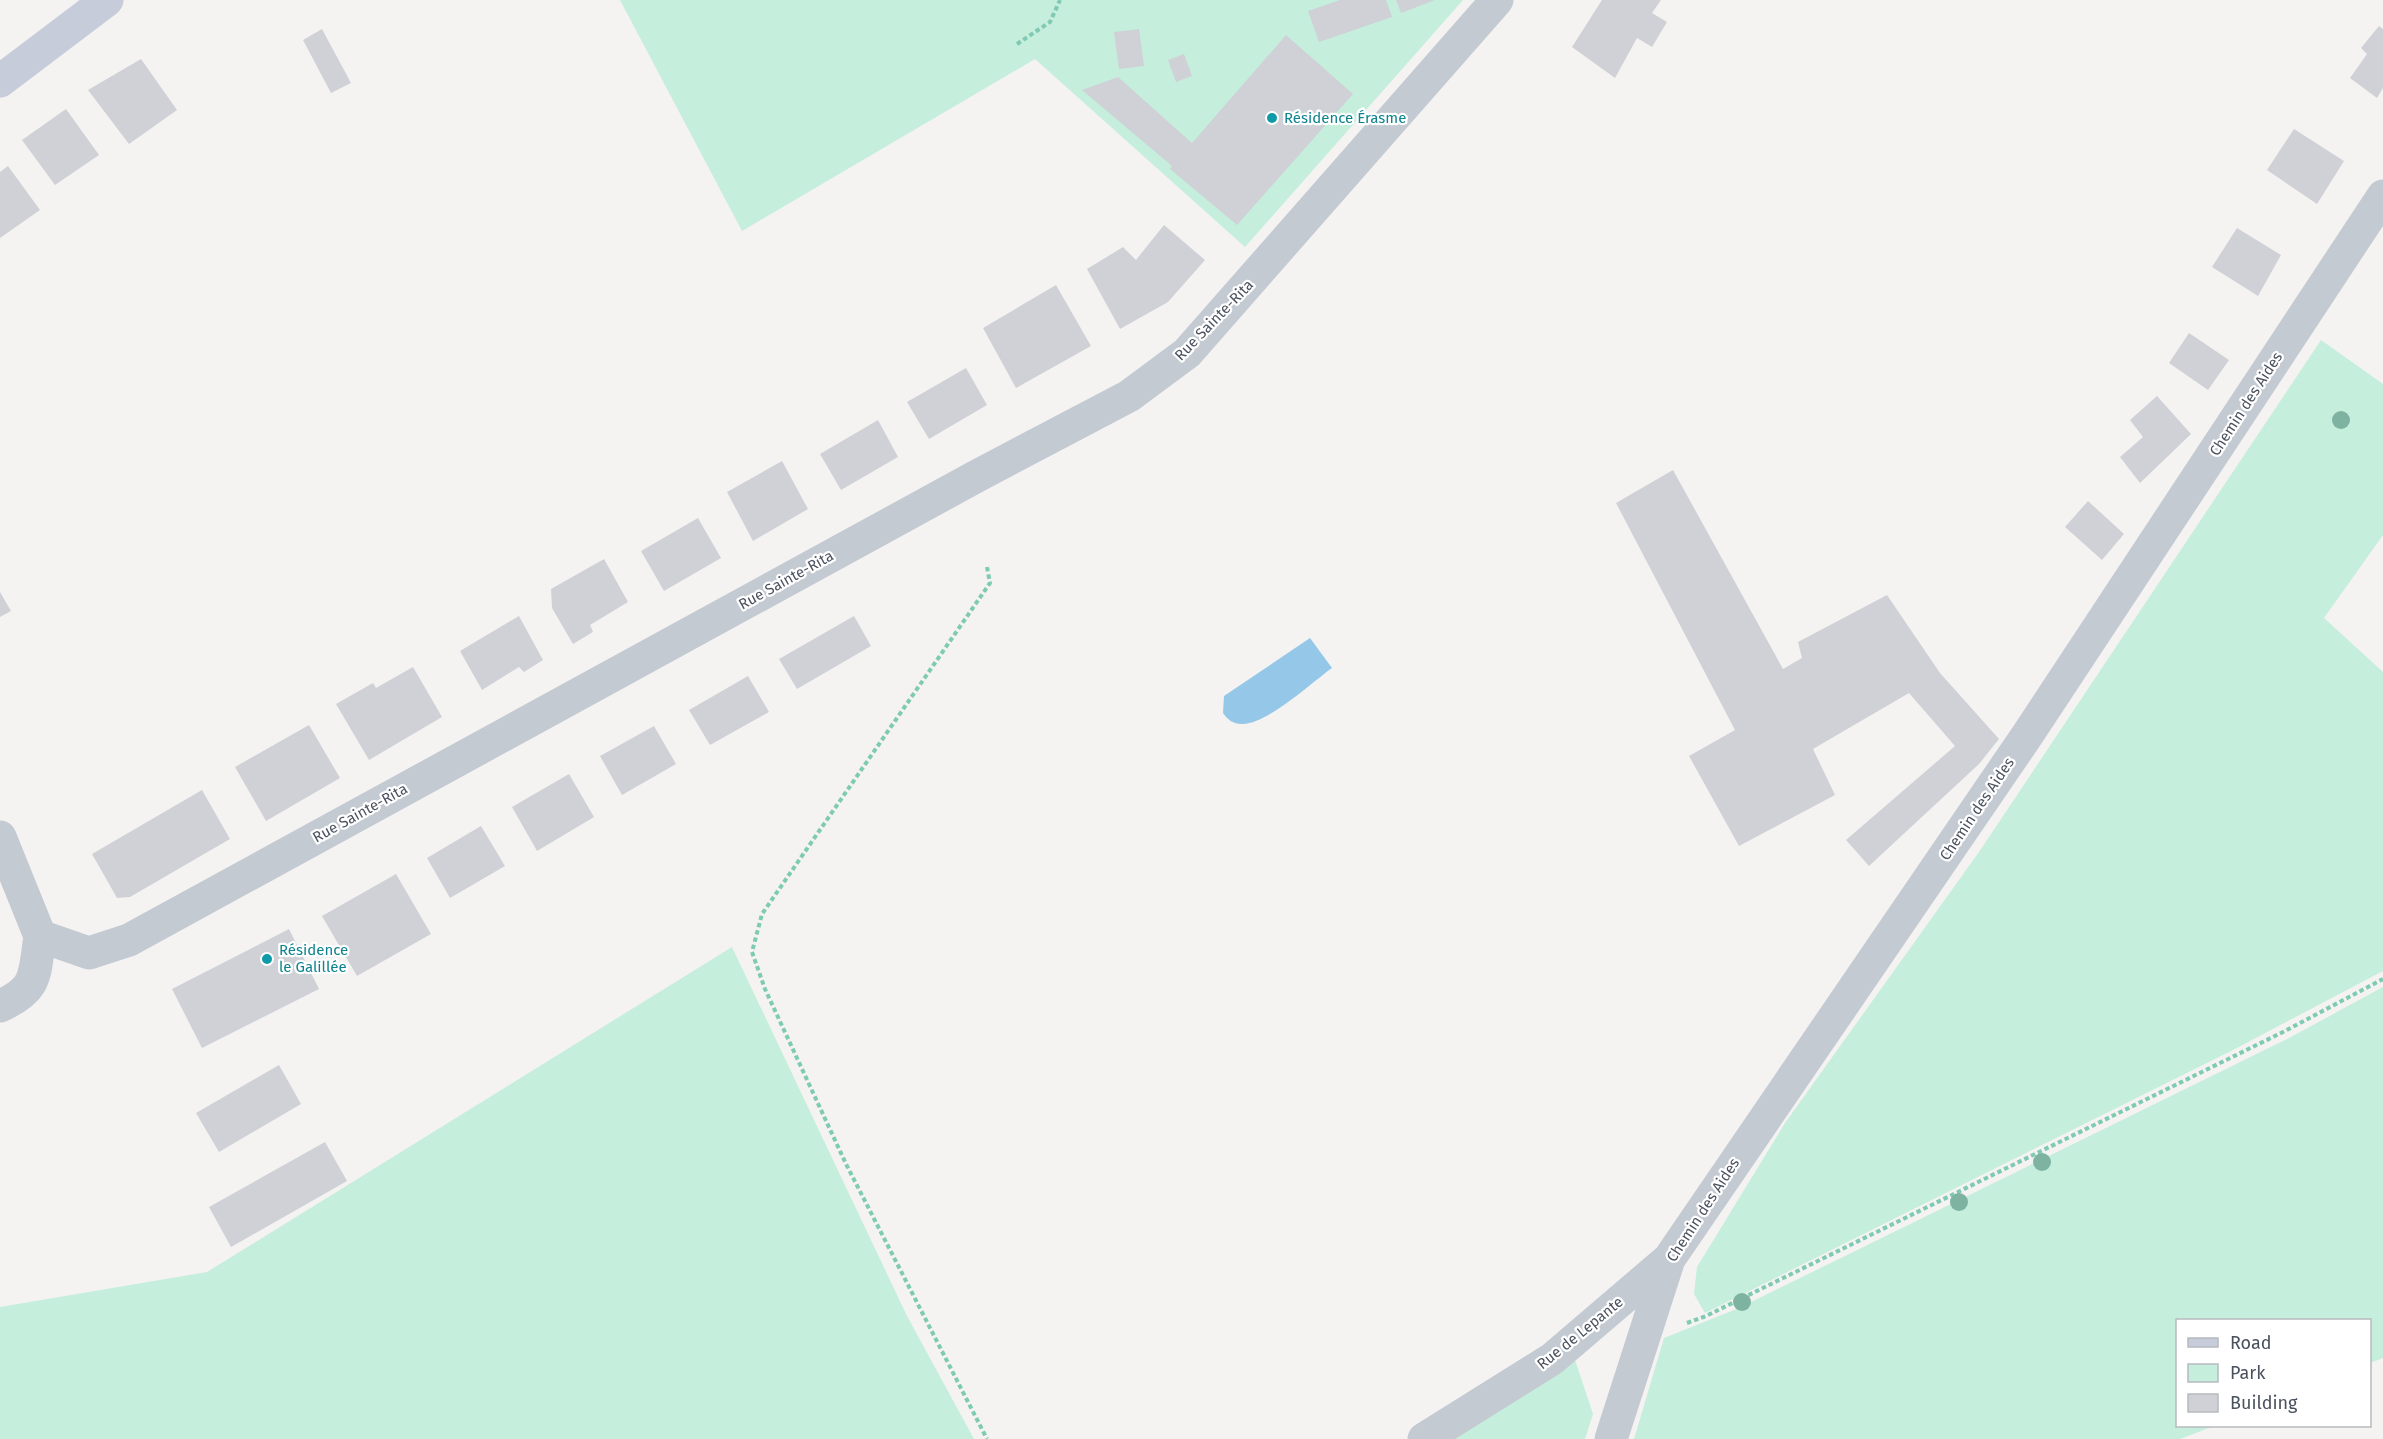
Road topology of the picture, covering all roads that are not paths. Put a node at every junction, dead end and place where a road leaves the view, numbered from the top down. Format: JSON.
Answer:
{"nodes":[{"id":1,"x":107,"y":0,"type":"edge"},
{"id":2,"x":1497,"y":0,"type":"edge"},
{"id":3,"x":0,"y":81,"type":"edge"},
{"id":4,"x":2383,"y":196,"type":"edge"},
{"id":5,"x":0,"y":837,"type":"edge"},
{"id":6,"x":40,"y":936,"type":"junction"},
{"id":7,"x":0,"y":1006,"type":"edge"},
{"id":8,"x":1669,"y":1259,"type":"junction"},
{"id":9,"x":1424,"y":1439,"type":"edge"},
{"id":10,"x":1611,"y":1439,"type":"edge"}],
"edges":[{"from":1,"to":3,"type":"street"},
{"from":2,"to":6,"type":"street","name":"Rue Sainte-Rita"},
{"from":4,"to":8,"type":"street","name":"Chemin des Aides"},
{"from":5,"to":6,"type":"street"},
{"from":6,"to":7,"type":"street"},
{"from":8,"to":9,"type":"street","name":"Rue de Lepante"},
{"from":8,"to":10,"type":"street","name":"Chemin des Aides"}]}
